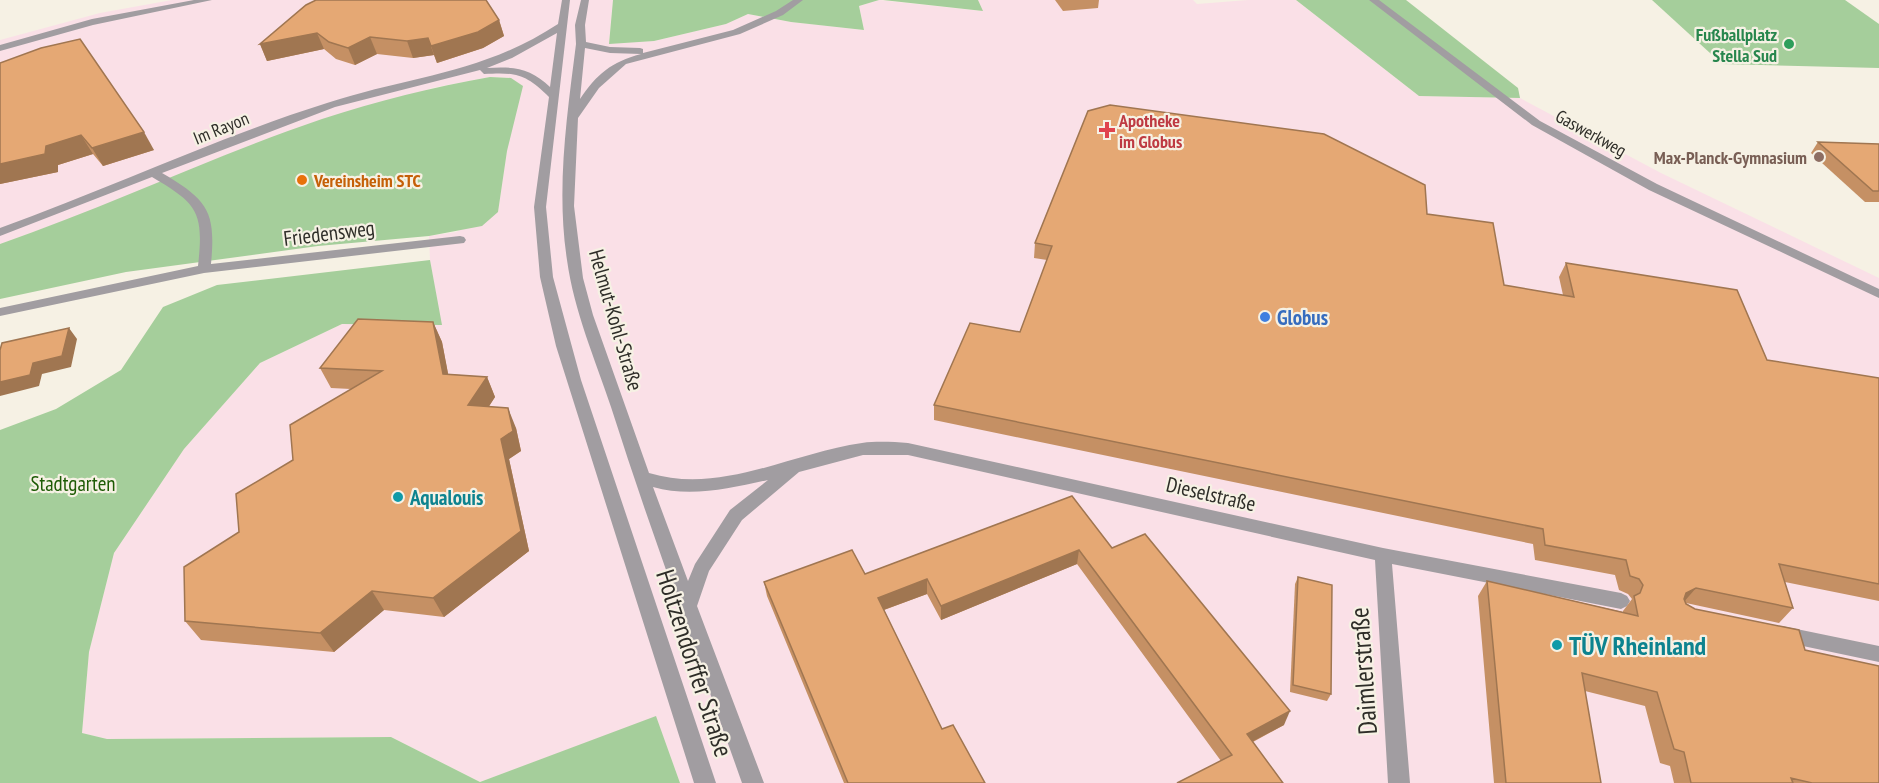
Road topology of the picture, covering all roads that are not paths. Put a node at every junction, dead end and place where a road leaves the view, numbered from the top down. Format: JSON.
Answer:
{"nodes":[{"id":1,"x":208,"y":0,"type":"edge"},
{"id":2,"x":566,"y":0,"type":"edge"},
{"id":3,"x":585,"y":0,"type":"edge"},
{"id":4,"x":799,"y":0,"type":"edge"},
{"id":5,"x":1372,"y":0,"type":"edge"},
{"id":6,"x":562,"y":26,"type":"junction"},
{"id":7,"x":581,"y":44,"type":"junction"},
{"id":8,"x":687,"y":45,"type":"junction"},
{"id":9,"x":0,"y":48,"type":"edge"},
{"id":10,"x":460,"y":73,"type":"junction"},
{"id":11,"x":553,"y":96,"type":"junction"},
{"id":12,"x":571,"y":122,"type":"junction"},
{"id":13,"x":154,"y":174,"type":"junction"},
{"id":14,"x":0,"y":232,"type":"edge"},
{"id":15,"x":460,"y":240,"type":"dead end"},
{"id":16,"x":204,"y":269,"type":"junction"},
{"id":17,"x":1879,"y":294,"type":"edge"},
{"id":18,"x":0,"y":312,"type":"edge"},
{"id":19,"x":794,"y":468,"type":"junction"},
{"id":20,"x":641,"y":477,"type":"junction"},
{"id":21,"x":1383,"y":555,"type":"junction"},
{"id":22,"x":1621,"y":601,"type":"dead end"},
{"id":23,"x":689,"y":604,"type":"junction"},
{"id":24,"x":1762,"y":629,"type":"edge"},
{"id":25,"x":1879,"y":654,"type":"edge"},
{"id":26,"x":705,"y":783,"type":"edge"},
{"id":27,"x":753,"y":783,"type":"edge"},
{"id":28,"x":1399,"y":783,"type":"edge"}],
"edges":[{"from":1,"to":9,"type":"street"},
{"from":2,"to":6,"type":"street"},
{"from":3,"to":7,"type":"street","name":"Helmut-Kohl-Straße"},
{"from":4,"to":8,"type":"street"},
{"from":5,"to":17,"type":"street","name":"Gaswerkweg"},
{"from":6,"to":10,"type":"street","name":"Im Rayon"},
{"from":6,"to":11,"type":"street"},
{"from":7,"to":8,"type":"street"},
{"from":7,"to":12,"type":"street","name":"Helmut-Kohl-Straße"},
{"from":8,"to":12,"type":"street"},
{"from":10,"to":11,"type":"street","name":"Im Rayon"},
{"from":10,"to":13,"type":"street","name":"Im Rayon"},
{"from":11,"to":26,"type":"street","name":"Holtzendorffer Straße"},
{"from":12,"to":20,"type":"street","name":"Helmut-Kohl-Straße"},
{"from":13,"to":14,"type":"street","name":"Im Rayon"},
{"from":13,"to":16,"type":"street"},
{"from":15,"to":16,"type":"street","name":"Friedensweg"},
{"from":16,"to":18,"type":"street","name":"Friedensweg"},
{"from":19,"to":20,"type":"street","name":"Dieselstraße"},
{"from":19,"to":21,"type":"street","name":"Dieselstraße"},
{"from":19,"to":23,"type":"street","name":"Dieselstraße"},
{"from":20,"to":23,"type":"street","name":"Helmut-Kohl-Straße"},
{"from":21,"to":22,"type":"street","name":"Dieselstraße"},
{"from":21,"to":28,"type":"street","name":"Daimlerstraße"},
{"from":23,"to":27,"type":"street","name":"Holtzendorffer Straße"},
{"from":24,"to":25,"type":"street"}]}
